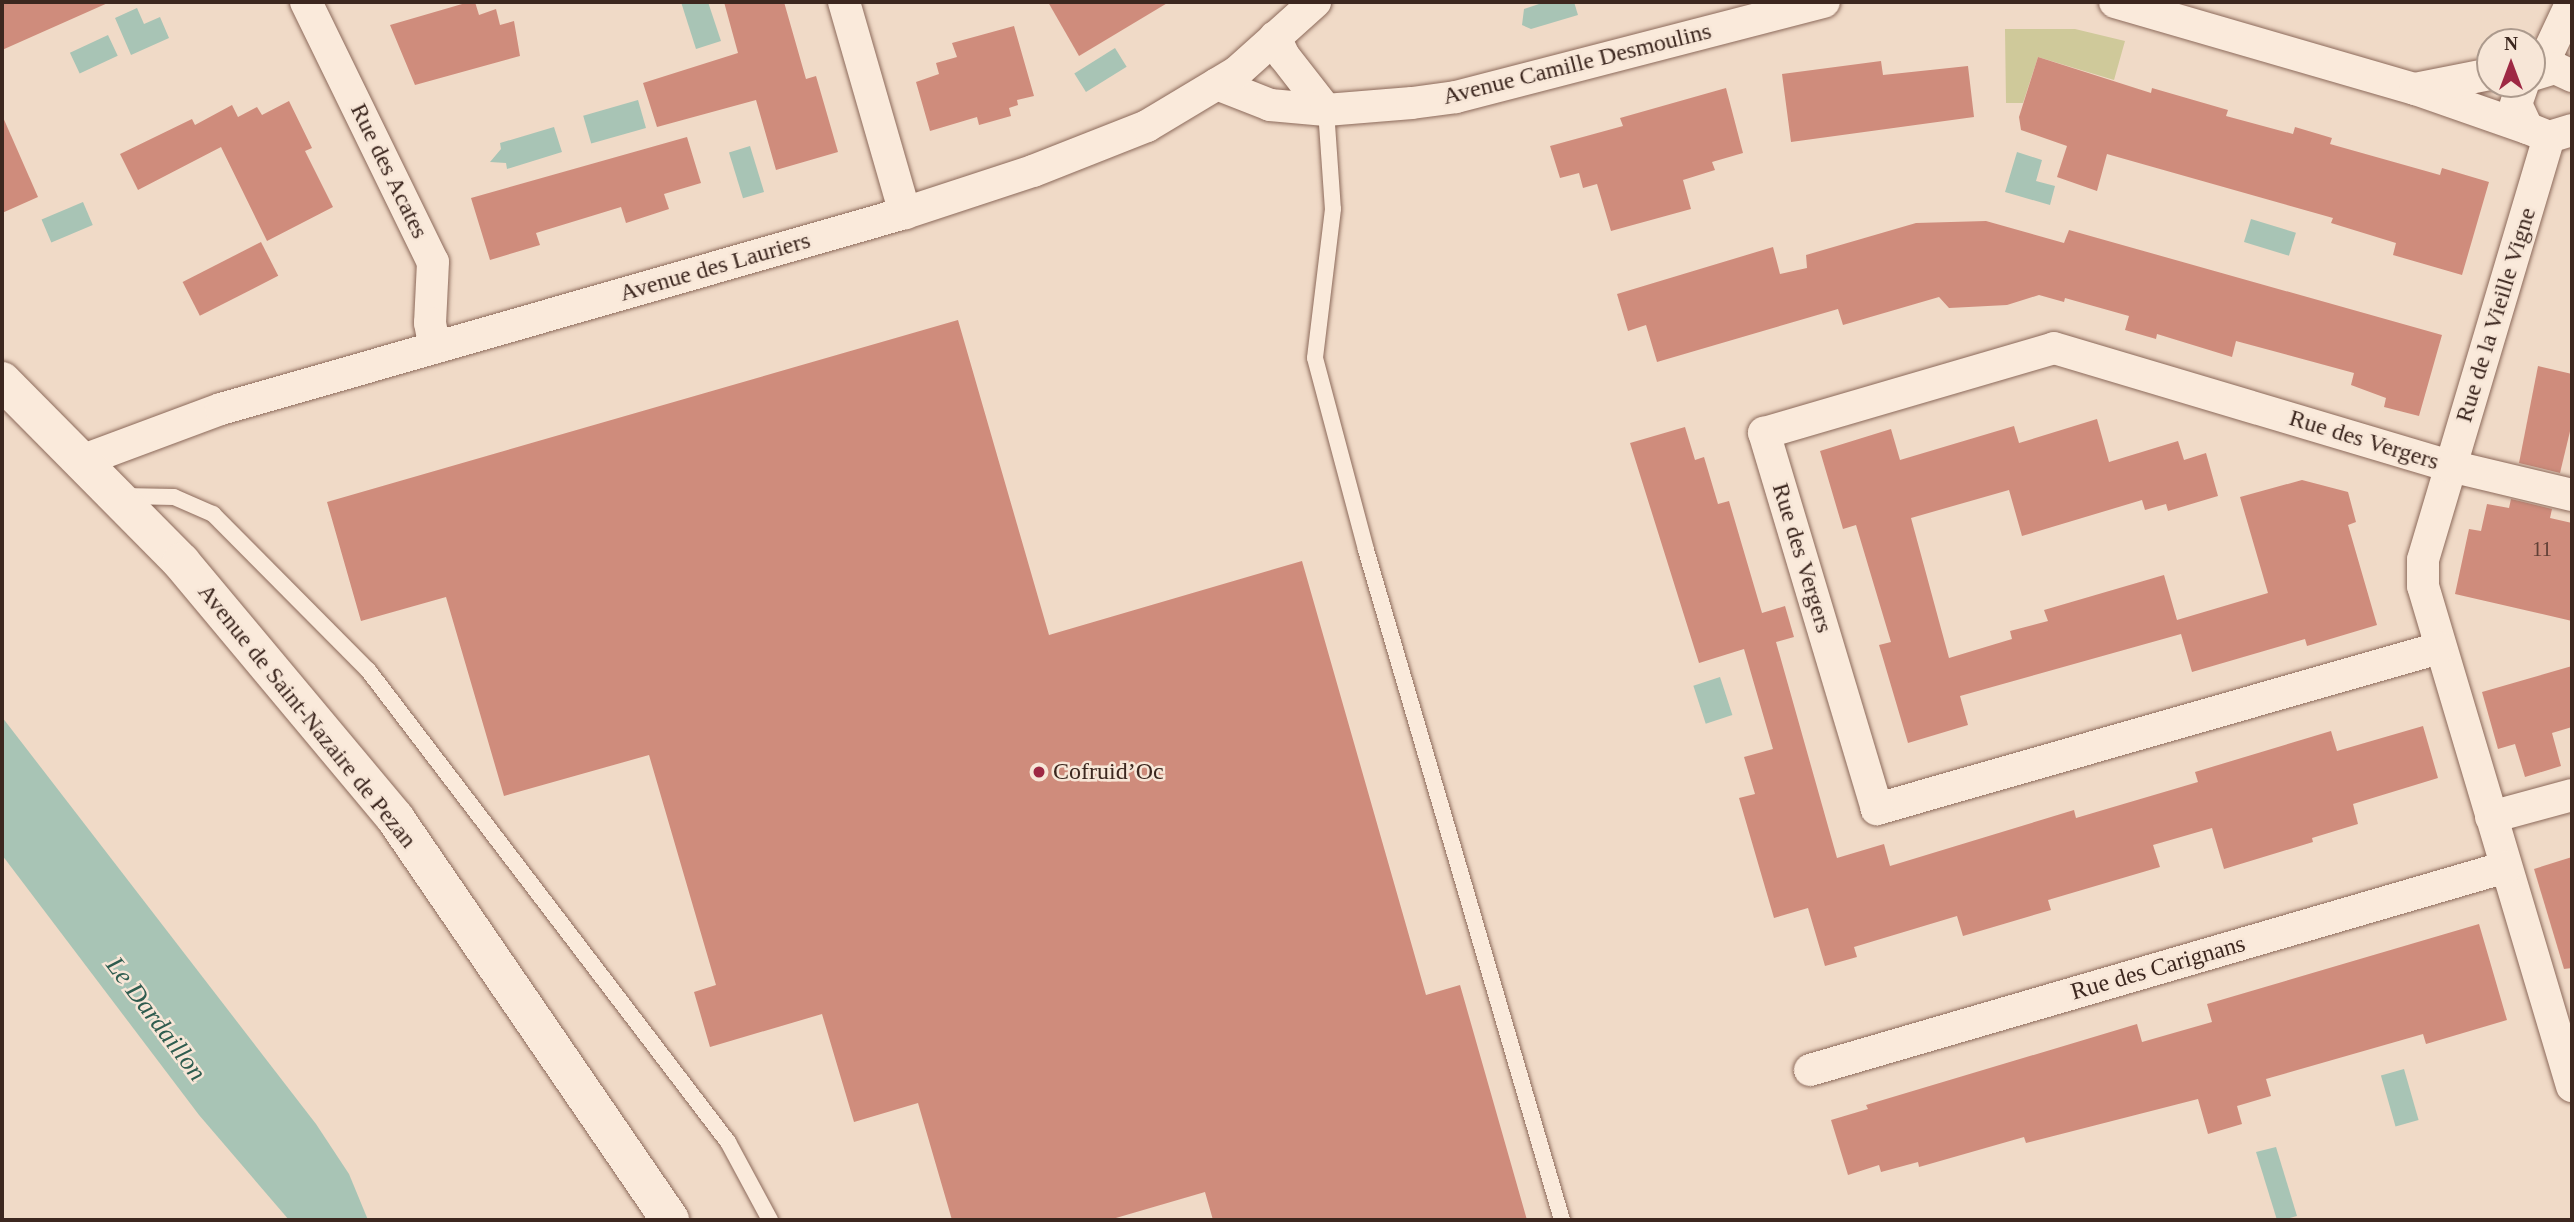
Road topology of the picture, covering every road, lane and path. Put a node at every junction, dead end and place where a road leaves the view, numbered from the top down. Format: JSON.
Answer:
{"nodes":[{"id":1,"x":306,"y":2,"type":"edge"},
{"id":2,"x":844,"y":2,"type":"edge"},
{"id":3,"x":1315,"y":2,"type":"edge"},
{"id":4,"x":1824,"y":2,"type":"edge"},
{"id":5,"x":2115,"y":2,"type":"edge"},
{"id":6,"x":2572,"y":2,"type":"edge"},
{"id":7,"x":1275,"y":37,"type":"junction"},
{"id":8,"x":2546,"y":49,"type":"edge"},
{"id":9,"x":2546,"y":71,"type":"edge"},
{"id":10,"x":2572,"y":76,"type":"edge"},
{"id":11,"x":2476,"y":77,"type":"edge"},
{"id":12,"x":1217,"y":84,"type":"junction"},
{"id":13,"x":2415,"y":89,"type":"junction"},
{"id":14,"x":2519,"y":98,"type":"edge"},
{"id":15,"x":1326,"y":110,"type":"junction"},
{"id":16,"x":2550,"y":132,"type":"edge"},
{"id":17,"x":905,"y":213,"type":"junction"},
{"id":18,"x":435,"y":348,"type":"junction"},
{"id":19,"x":2,"y":381,"type":"edge"},
{"id":20,"x":81,"y":461,"type":"junction"},
{"id":21,"x":2450,"y":466,"type":"junction"},
{"id":22,"x":2572,"y":495,"type":"edge"},
{"id":23,"x":113,"y":496,"type":"junction"},
{"id":24,"x":2439,"y":648,"type":"junction"},
{"id":25,"x":2572,"y":795,"type":"edge"},
{"id":26,"x":2491,"y":817,"type":"junction"},
{"id":27,"x":2506,"y":867,"type":"junction"},
{"id":28,"x":2559,"y":993,"type":"edge"},
{"id":29,"x":1810,"y":1070,"type":"dead end"},
{"id":30,"x":2572,"y":1086,"type":"edge"},
{"id":31,"x":670,"y":1220,"type":"edge"},
{"id":32,"x":769,"y":1220,"type":"edge"},
{"id":33,"x":1562,"y":1220,"type":"edge"}],
"edges":[{"from":1,"to":18,"type":"street","name":"Rue des Acates"},
{"from":2,"to":17,"type":"street"},
{"from":3,"to":7,"type":"street","name":"Avenue des Lauriers"},
{"from":4,"to":15,"type":"street","name":"Avenue Camille Desmoulins"},
{"from":5,"to":13,"type":"street"},
{"from":6,"to":8,"type":"street"},
{"from":7,"to":12,"type":"street","name":"Avenue des Lauriers"},
{"from":7,"to":15,"type":"street"},
{"from":9,"to":10,"type":"street"},
{"from":11,"to":13,"type":"street"},
{"from":12,"to":15,"type":"street","name":"Avenue Camille Desmoulins"},
{"from":12,"to":17,"type":"street","name":"Avenue des Lauriers"},
{"from":13,"to":16,"type":"street"},
{"from":14,"to":16,"type":"street"},
{"from":15,"to":33,"type":"lane"},
{"from":16,"to":21,"type":"street","name":"Rue de la Vieille Vigne"},
{"from":17,"to":18,"type":"street","name":"Avenue des Lauriers"},
{"from":18,"to":20,"type":"street","name":"Avenue des Lauriers"},
{"from":19,"to":20,"type":"street","name":"Avenue de Saint-Nazaire de Pezan"},
{"from":20,"to":23,"type":"street","name":"Avenue de Saint-Nazaire de Pezan"},
{"from":21,"to":22,"type":"street"},
{"from":21,"to":24,"type":"street","name":"Rue de la Vieille Vigne"},
{"from":21,"to":24,"type":"street","name":"Rue des Vergers"},
{"from":23,"to":31,"type":"street","name":"Avenue de Saint-Nazaire de Pezan"},
{"from":23,"to":32,"type":"lane"},
{"from":24,"to":26,"type":"street","name":"Rue de la Vieille Vigne"},
{"from":25,"to":26,"type":"street"},
{"from":26,"to":27,"type":"street","name":"Rue de la Vieille Vigne"},
{"from":27,"to":28,"type":"street","name":"Rue de la Vieille Vigne"},
{"from":27,"to":29,"type":"street","name":"Rue des Carignans"},
{"from":28,"to":30,"type":"street","name":"Rue de la Vieille Vigne"}]}
